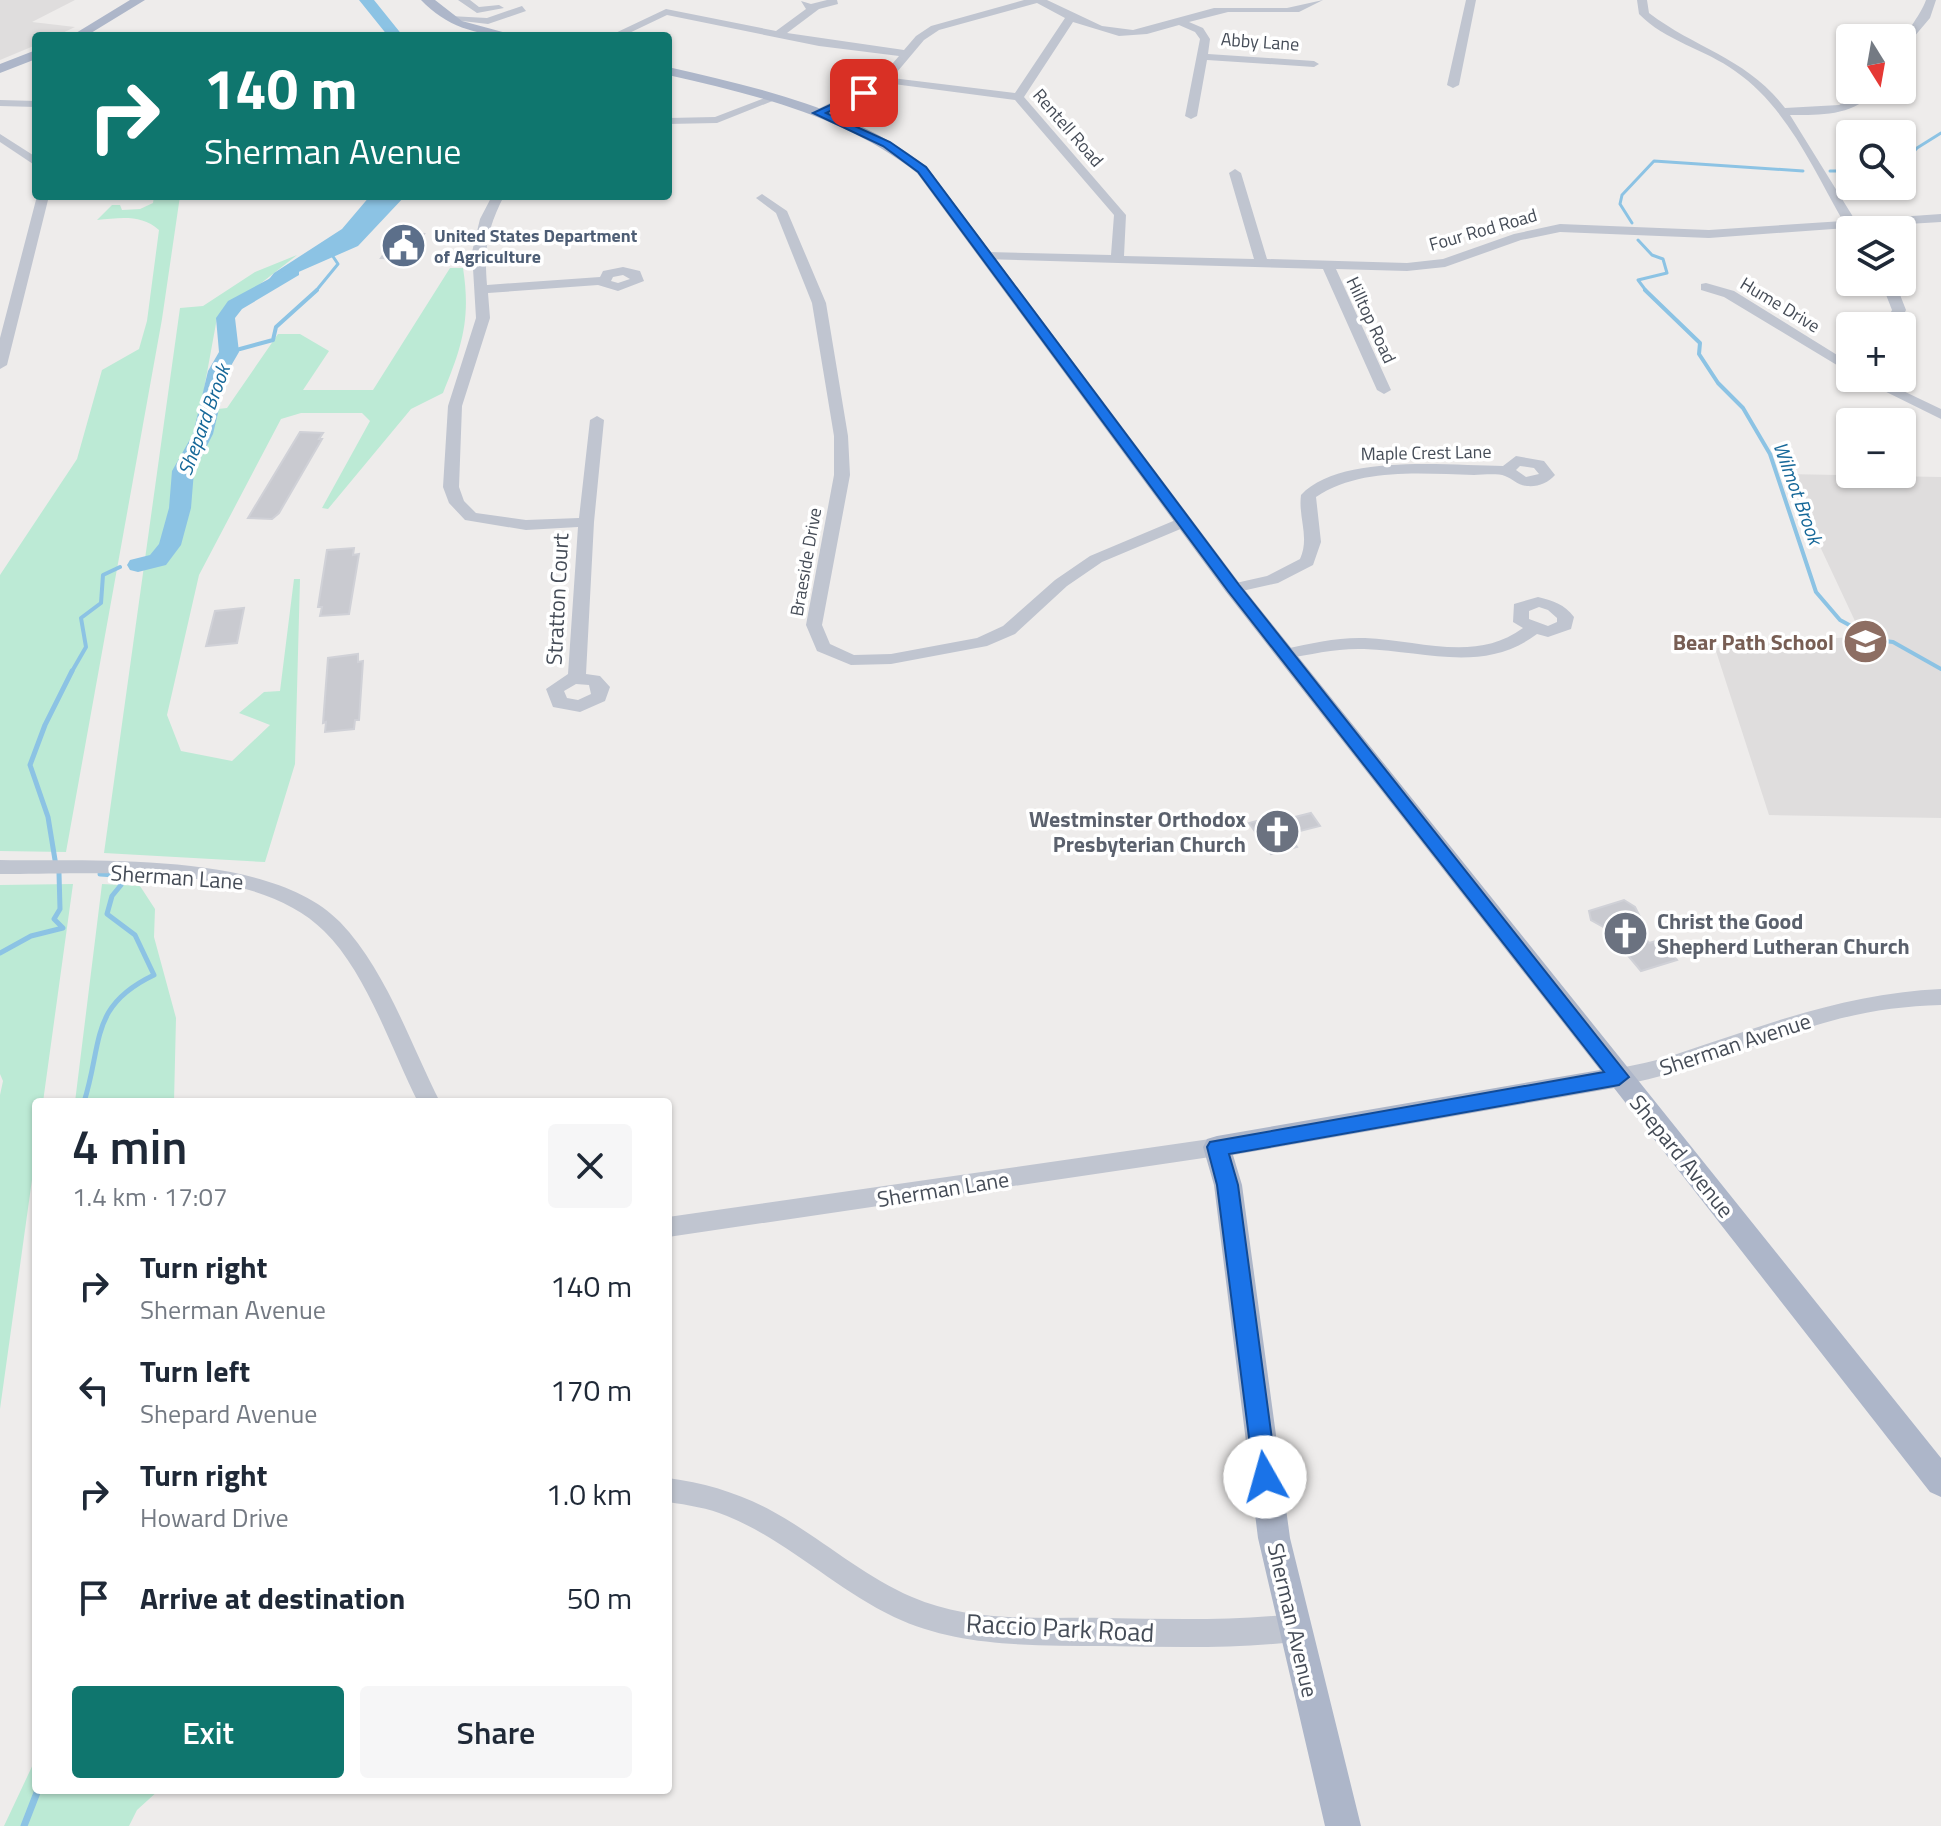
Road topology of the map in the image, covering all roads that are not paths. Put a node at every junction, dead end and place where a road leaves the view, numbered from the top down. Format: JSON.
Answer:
{"nodes":[{"id":1,"x":139,"y":0,"type":"edge"},
{"id":2,"x":427,"y":0,"type":"edge"},
{"id":3,"x":463,"y":0,"type":"edge"},
{"id":4,"x":513,"y":0,"type":"edge"},
{"id":5,"x":533,"y":0,"type":"edge"},
{"id":6,"x":832,"y":0,"type":"edge"},
{"id":7,"x":1037,"y":0,"type":"edge"},
{"id":8,"x":1318,"y":0,"type":"edge"},
{"id":9,"x":1471,"y":0,"type":"edge"},
{"id":10,"x":1642,"y":0,"type":"edge"},
{"id":11,"x":1931,"y":0,"type":"edge"},
{"id":12,"x":811,"y":4,"type":"edge"},
{"id":13,"x":522,"y":9,"type":"junction"},
{"id":14,"x":1070,"y":18,"type":"junction"},
{"id":15,"x":450,"y":19,"type":"junction"},
{"id":16,"x":1180,"y":22,"type":"junction"},
{"id":17,"x":1916,"y":30,"type":"edge"},
{"id":18,"x":84,"y":32,"type":"edge"},
{"id":19,"x":493,"y":32,"type":"joint"},
{"id":20,"x":623,"y":32,"type":"edge"},
{"id":21,"x":779,"y":34,"type":"junction"},
{"id":22,"x":906,"y":54,"type":"junction"},
{"id":23,"x":32,"y":56,"type":"edge"},
{"id":24,"x":1204,"y":57,"type":"junction"},
{"id":25,"x":1314,"y":64,"type":"dead end"},
{"id":26,"x":0,"y":69,"type":"edge"},
{"id":27,"x":672,"y":72,"type":"edge"},
{"id":28,"x":884,"y":80,"type":"junction"},
{"id":29,"x":1453,"y":85,"type":"dead end"},
{"id":30,"x":1018,"y":97,"type":"junction"},
{"id":31,"x":774,"y":98,"type":"junction"},
{"id":32,"x":0,"y":103,"type":"edge"},
{"id":33,"x":32,"y":104,"type":"edge"},
{"id":34,"x":1854,"y":104,"type":"edge"},
{"id":35,"x":1781,"y":111,"type":"junction"},
{"id":36,"x":818,"y":113,"type":"junction"},
{"id":37,"x":1191,"y":116,"type":"dead end"},
{"id":38,"x":672,"y":121,"type":"edge"},
{"id":39,"x":0,"y":137,"type":"edge"},
{"id":40,"x":32,"y":159,"type":"edge"},
{"id":41,"x":1235,"y":173,"type":"dead end"},
{"id":42,"x":762,"y":198,"type":"dead end"},
{"id":43,"x":42,"y":200,"type":"edge"},
{"id":44,"x":496,"y":200,"type":"edge"},
{"id":45,"x":1846,"y":216,"type":"edge"},
{"id":46,"x":1941,"y":218,"type":"edge"},
{"id":47,"x":1916,"y":221,"type":"edge"},
{"id":48,"x":1836,"y":229,"type":"edge"},
{"id":49,"x":987,"y":256,"type":"junction"},
{"id":50,"x":1117,"y":258,"type":"junction"},
{"id":51,"x":1262,"y":263,"type":"junction"},
{"id":52,"x":1327,"y":264,"type":"junction"},
{"id":53,"x":602,"y":281,"type":"dead end"},
{"id":54,"x":1706,"y":287,"type":"dead end"},
{"id":55,"x":480,"y":290,"type":"junction"},
{"id":56,"x":1836,"y":357,"type":"edge"},
{"id":57,"x":1833,"y":358,"type":"junction"},
{"id":58,"x":1836,"y":360,"type":"edge"},
{"id":59,"x":0,"y":365,"type":"edge"},
{"id":60,"x":1384,"y":390,"type":"dead end"},
{"id":61,"x":1894,"y":392,"type":"edge"},
{"id":62,"x":1941,"y":415,"type":"edge"},
{"id":63,"x":597,"y":420,"type":"dead end"},
{"id":64,"x":1509,"y":471,"type":"dead end"},
{"id":65,"x":586,"y":522,"type":"junction"},
{"id":66,"x":1184,"y":522,"type":"junction"},
{"id":67,"x":1233,"y":588,"type":"junction"},
{"id":68,"x":1533,"y":629,"type":"dead end"},
{"id":69,"x":1285,"y":654,"type":"junction"},
{"id":70,"x":577,"y":677,"type":"dead end"},
{"id":71,"x":0,"y":867,"type":"edge"},
{"id":72,"x":1941,"y":997,"type":"edge"},
{"id":73,"x":1619,"y":1077,"type":"junction"},
{"id":74,"x":427,"y":1098,"type":"edge"},
{"id":75,"x":1217,"y":1147,"type":"junction"},
{"id":76,"x":672,"y":1226,"type":"edge"},
{"id":77,"x":1941,"y":1482,"type":"edge"},
{"id":78,"x":672,"y":1490,"type":"edge"},
{"id":79,"x":1293,"y":1628,"type":"junction"},
{"id":80,"x":1343,"y":1826,"type":"edge"}],
"edges":[{"from":1,"to":18,"type":"main road"},
{"from":2,"to":15,"type":"main road"},
{"from":3,"to":4,"type":"street"},
{"from":5,"to":13,"type":"street"},
{"from":6,"to":12,"type":"street"},
{"from":7,"to":14,"type":"street"},
{"from":7,"to":22,"type":"street"},
{"from":8,"to":16,"type":"street"},
{"from":9,"to":29,"type":"street"},
{"from":10,"to":35,"type":"street"},
{"from":11,"to":17,"type":"street"},
{"from":12,"to":21,"type":"street"},
{"from":13,"to":15,"type":"street"},
{"from":13,"to":19,"type":"street"},
{"from":14,"to":16,"type":"street"},
{"from":14,"to":30,"type":"street"},
{"from":15,"to":19,"type":"main road"},
{"from":16,"to":24,"type":"street"},
{"from":20,"to":21,"type":"street"},
{"from":21,"to":22,"type":"street"},
{"from":22,"to":28,"type":"street"},
{"from":23,"to":26,"type":"main road"},
{"from":24,"to":25,"type":"street","name":"Abby Lane"},
{"from":24,"to":37,"type":"street"},
{"from":27,"to":31,"type":"main road","name":"Shepard Avenue"},
{"from":28,"to":30,"type":"street","name":"Rentell Road"},
{"from":28,"to":36,"type":"street"},
{"from":30,"to":50,"type":"street","name":"Rentell Road"},
{"from":31,"to":36,"type":"main road","name":"Shepard Avenue"},
{"from":31,"to":38,"type":"street"},
{"from":32,"to":33,"type":"street"},
{"from":34,"to":35,"type":"street"},
{"from":35,"to":45,"type":"street"},
{"from":36,"to":49,"type":"main road","name":"Shepard Avenue"},
{"from":39,"to":40,"type":"street"},
{"from":41,"to":51,"type":"street"},
{"from":42,"to":66,"type":"street","name":"Braeside Drive"},
{"from":43,"to":59,"type":"street"},
{"from":44,"to":55,"type":"street"},
{"from":46,"to":47,"type":"street","name":"Four Rod Road"},
{"from":48,"to":52,"type":"street","name":"Four Rod Road"},
{"from":49,"to":50,"type":"street","name":"Four Rod Road"},
{"from":49,"to":66,"type":"main road","name":"Shepard Avenue"},
{"from":50,"to":51,"type":"street","name":"Four Rod Road"},
{"from":51,"to":52,"type":"street","name":"Four Rod Road"},
{"from":52,"to":60,"type":"street","name":"Hilltop Road"},
{"from":53,"to":55,"type":"street"},
{"from":54,"to":57,"type":"street","name":"Hume Drive"},
{"from":55,"to":65,"type":"street"},
{"from":56,"to":57,"type":"street"},
{"from":57,"to":58,"type":"street","name":"Hume Drive"},
{"from":61,"to":62,"type":"street"},
{"from":63,"to":65,"type":"street","name":"Stratton Court"},
{"from":64,"to":67,"type":"street","name":"Maple Crest Lane"},
{"from":65,"to":70,"type":"street","name":"Stratton Court"},
{"from":66,"to":67,"type":"main road","name":"Shepard Avenue"},
{"from":67,"to":69,"type":"main road","name":"Shepard Avenue"},
{"from":68,"to":69,"type":"street"},
{"from":69,"to":73,"type":"main road","name":"Shepard Avenue"},
{"from":71,"to":74,"type":"street","name":"Sherman Lane"},
{"from":72,"to":73,"type":"street","name":"Sherman Avenue"},
{"from":73,"to":75,"type":"main road","name":"Sherman Avenue"},
{"from":73,"to":77,"type":"main road","name":"Shepard Avenue"},
{"from":75,"to":76,"type":"street","name":"Sherman Lane"},
{"from":75,"to":79,"type":"main road","name":"Sherman Avenue"},
{"from":78,"to":79,"type":"street","name":"Raccio Park Road"},
{"from":79,"to":80,"type":"main road","name":"Sherman Avenue"}]}
